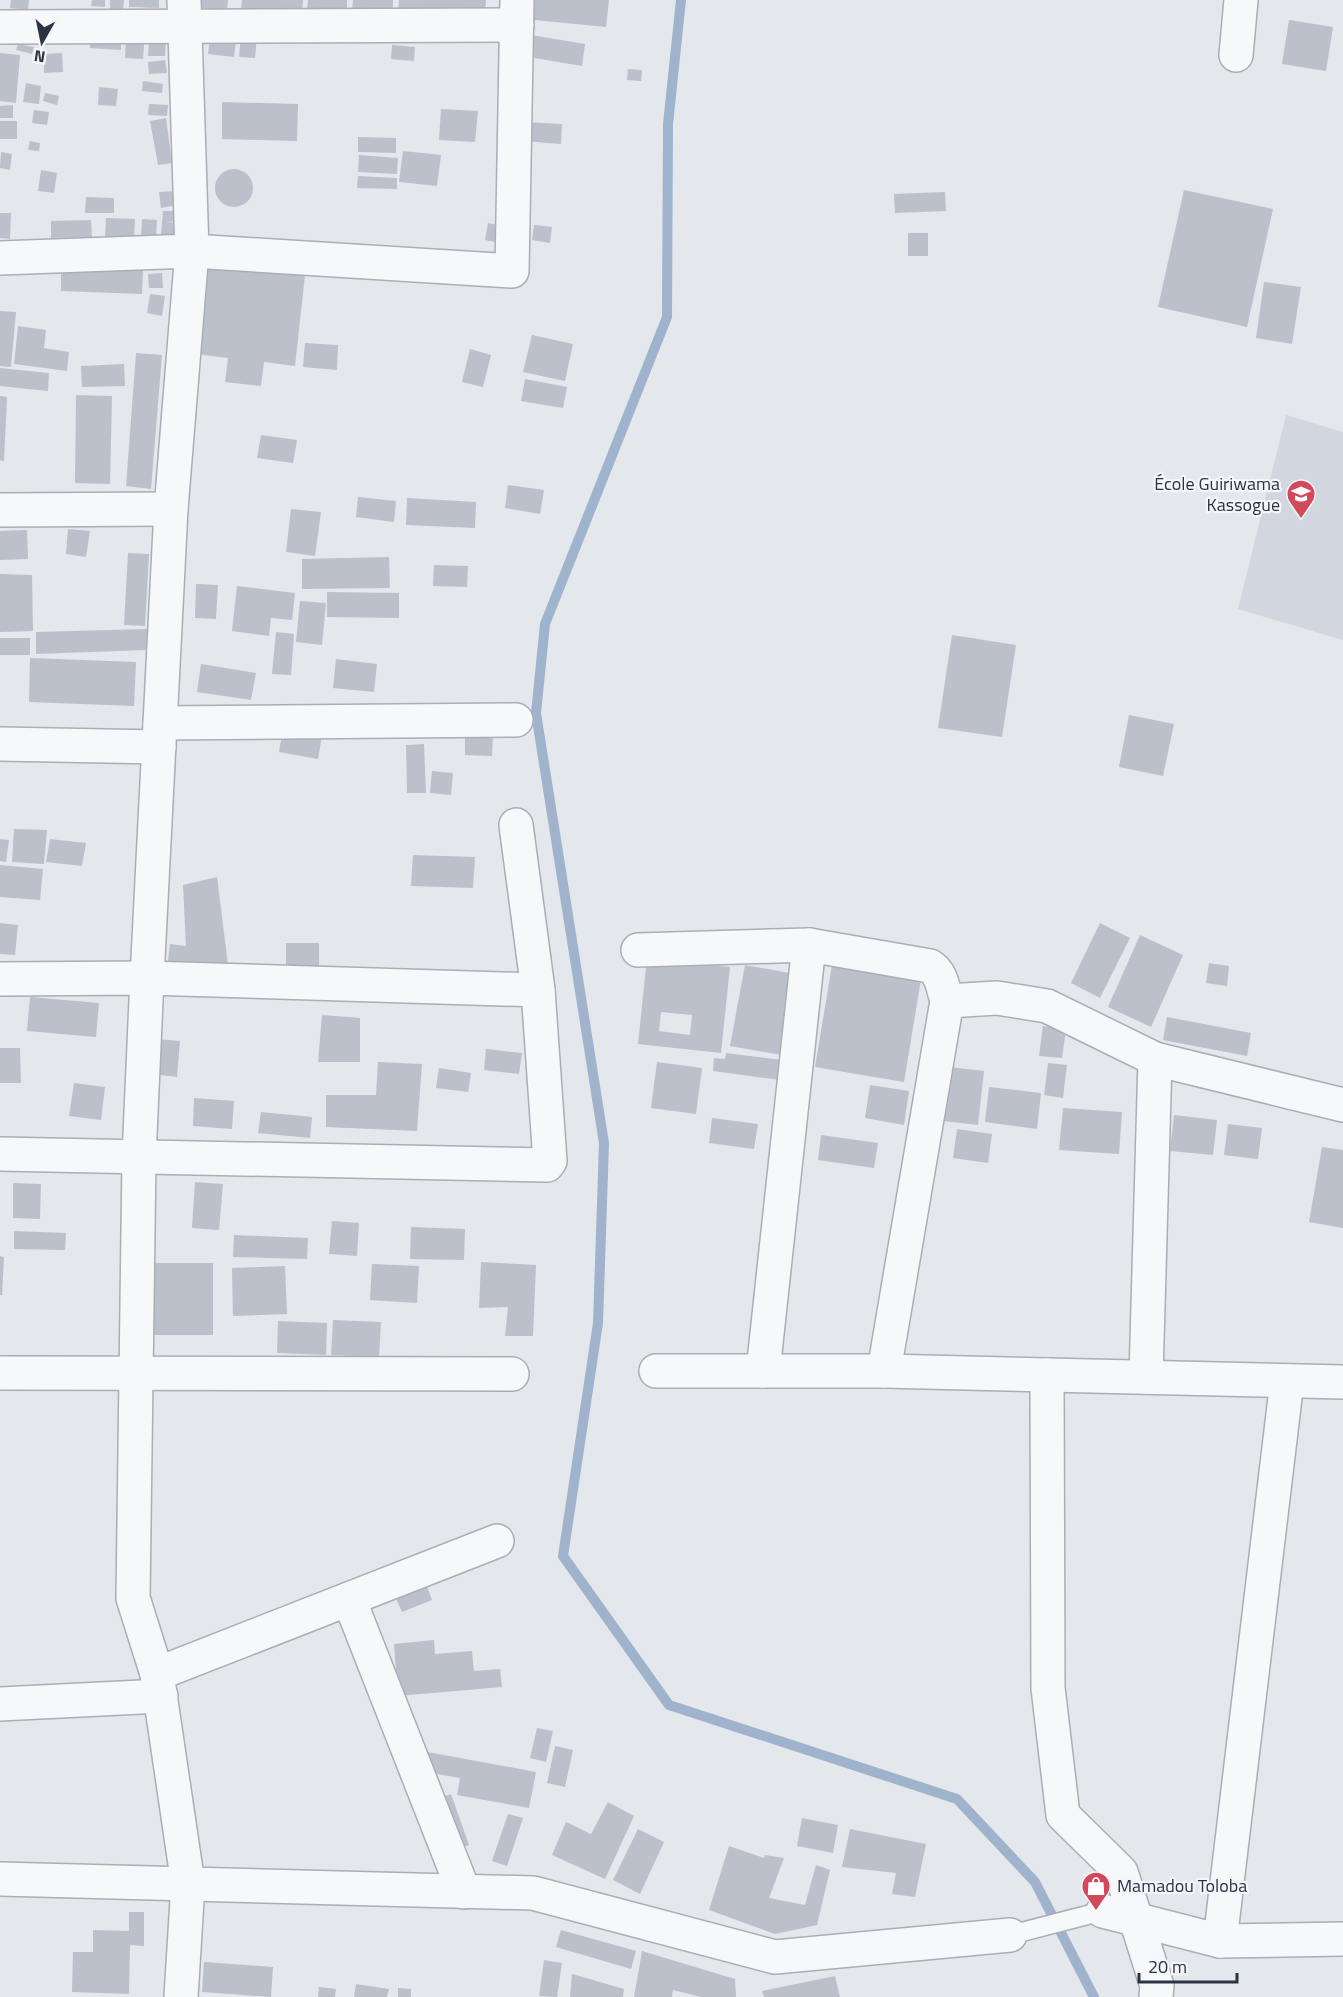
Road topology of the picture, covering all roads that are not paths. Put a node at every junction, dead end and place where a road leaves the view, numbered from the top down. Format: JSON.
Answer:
{"nodes":[{"id":1,"x":1241,"y":0,"type":"edge"},
{"id":2,"x":517,"y":12,"type":"edge"},
{"id":3,"x":184,"y":13,"type":"edge"},
{"id":4,"x":0,"y":27,"type":"edge"},
{"id":5,"x":1236,"y":55,"type":"dead end"},
{"id":6,"x":192,"y":250,"type":"junction"},
{"id":7,"x":0,"y":258,"type":"edge"},
{"id":8,"x":171,"y":509,"type":"junction"},
{"id":9,"x":0,"y":510,"type":"edge"},
{"id":10,"x":516,"y":720,"type":"dead end"},
{"id":11,"x":160,"y":735,"type":"junction"},
{"id":12,"x":0,"y":744,"type":"edge"},
{"id":13,"x":516,"y":825,"type":"dead end"},
{"id":14,"x":809,"y":945,"type":"junction"},
{"id":15,"x":638,"y":950,"type":"dead end"},
{"id":16,"x":147,"y":978,"type":"junction"},
{"id":17,"x":0,"y":979,"type":"edge"},
{"id":18,"x":538,"y":990,"type":"junction"},
{"id":19,"x":947,"y":1001,"type":"junction"},
{"id":20,"x":1155,"y":1059,"type":"junction"},
{"id":21,"x":1343,"y":1105,"type":"edge"},
{"id":22,"x":0,"y":1154,"type":"edge"},
{"id":23,"x":139,"y":1157,"type":"junction"},
{"id":24,"x":656,"y":1371,"type":"dead end"},
{"id":25,"x":763,"y":1371,"type":"junction"},
{"id":26,"x":885,"y":1371,"type":"junction"},
{"id":27,"x":0,"y":1373,"type":"edge"},
{"id":28,"x":136,"y":1373,"type":"junction"},
{"id":29,"x":512,"y":1374,"type":"dead end"},
{"id":30,"x":1047,"y":1375,"type":"junction"},
{"id":31,"x":1146,"y":1377,"type":"junction"},
{"id":32,"x":1287,"y":1381,"type":"junction"},
{"id":33,"x":1343,"y":1383,"type":"edge"},
{"id":34,"x":497,"y":1541,"type":"dead end"},
{"id":35,"x":349,"y":1599,"type":"junction"},
{"id":36,"x":159,"y":1685,"type":"junction"},
{"id":37,"x":0,"y":1704,"type":"edge"},
{"id":38,"x":0,"y":1880,"type":"edge"},
{"id":39,"x":188,"y":1884,"type":"junction"},
{"id":40,"x":464,"y":1892,"type":"junction"},
{"id":41,"x":1103,"y":1911,"type":"joint"},
{"id":42,"x":1136,"y":1920,"type":"junction"},
{"id":43,"x":1010,"y":1935,"type":"joint"},
{"id":44,"x":1343,"y":1940,"type":"edge"},
{"id":45,"x":1220,"y":1941,"type":"junction"},
{"id":46,"x":181,"y":1997,"type":"edge"},
{"id":47,"x":1156,"y":1997,"type":"edge"}],
"edges":[{"from":1,"to":5,"type":"street"},
{"from":2,"to":3,"type":"street"},
{"from":2,"to":6,"type":"street"},
{"from":3,"to":4,"type":"street"},
{"from":3,"to":6,"type":"street"},
{"from":6,"to":7,"type":"street"},
{"from":6,"to":8,"type":"street"},
{"from":8,"to":9,"type":"street"},
{"from":8,"to":11,"type":"street"},
{"from":10,"to":11,"type":"street"},
{"from":11,"to":12,"type":"street"},
{"from":11,"to":16,"type":"street"},
{"from":13,"to":18,"type":"street"},
{"from":14,"to":15,"type":"street"},
{"from":14,"to":19,"type":"street"},
{"from":14,"to":25,"type":"street"},
{"from":16,"to":17,"type":"street"},
{"from":16,"to":18,"type":"street"},
{"from":16,"to":23,"type":"street"},
{"from":18,"to":23,"type":"street"},
{"from":19,"to":20,"type":"street"},
{"from":19,"to":26,"type":"street"},
{"from":20,"to":21,"type":"street"},
{"from":20,"to":31,"type":"street"},
{"from":22,"to":23,"type":"street"},
{"from":23,"to":28,"type":"street"},
{"from":24,"to":25,"type":"street"},
{"from":25,"to":26,"type":"street"},
{"from":26,"to":30,"type":"street"},
{"from":27,"to":28,"type":"street"},
{"from":28,"to":29,"type":"street"},
{"from":28,"to":36,"type":"street"},
{"from":30,"to":31,"type":"street"},
{"from":30,"to":42,"type":"street"},
{"from":31,"to":32,"type":"street"},
{"from":32,"to":33,"type":"street"},
{"from":32,"to":45,"type":"street"},
{"from":34,"to":35,"type":"street"},
{"from":35,"to":36,"type":"street"},
{"from":35,"to":40,"type":"street"},
{"from":36,"to":37,"type":"street"},
{"from":36,"to":39,"type":"street"},
{"from":38,"to":39,"type":"street"},
{"from":39,"to":40,"type":"street"},
{"from":39,"to":46,"type":"street"},
{"from":40,"to":43,"type":"street"},
{"from":41,"to":42,"type":"street"},
{"from":41,"to":43,"type":"lane"},
{"from":42,"to":45,"type":"street"},
{"from":42,"to":47,"type":"street"},
{"from":44,"to":45,"type":"street"}]}
